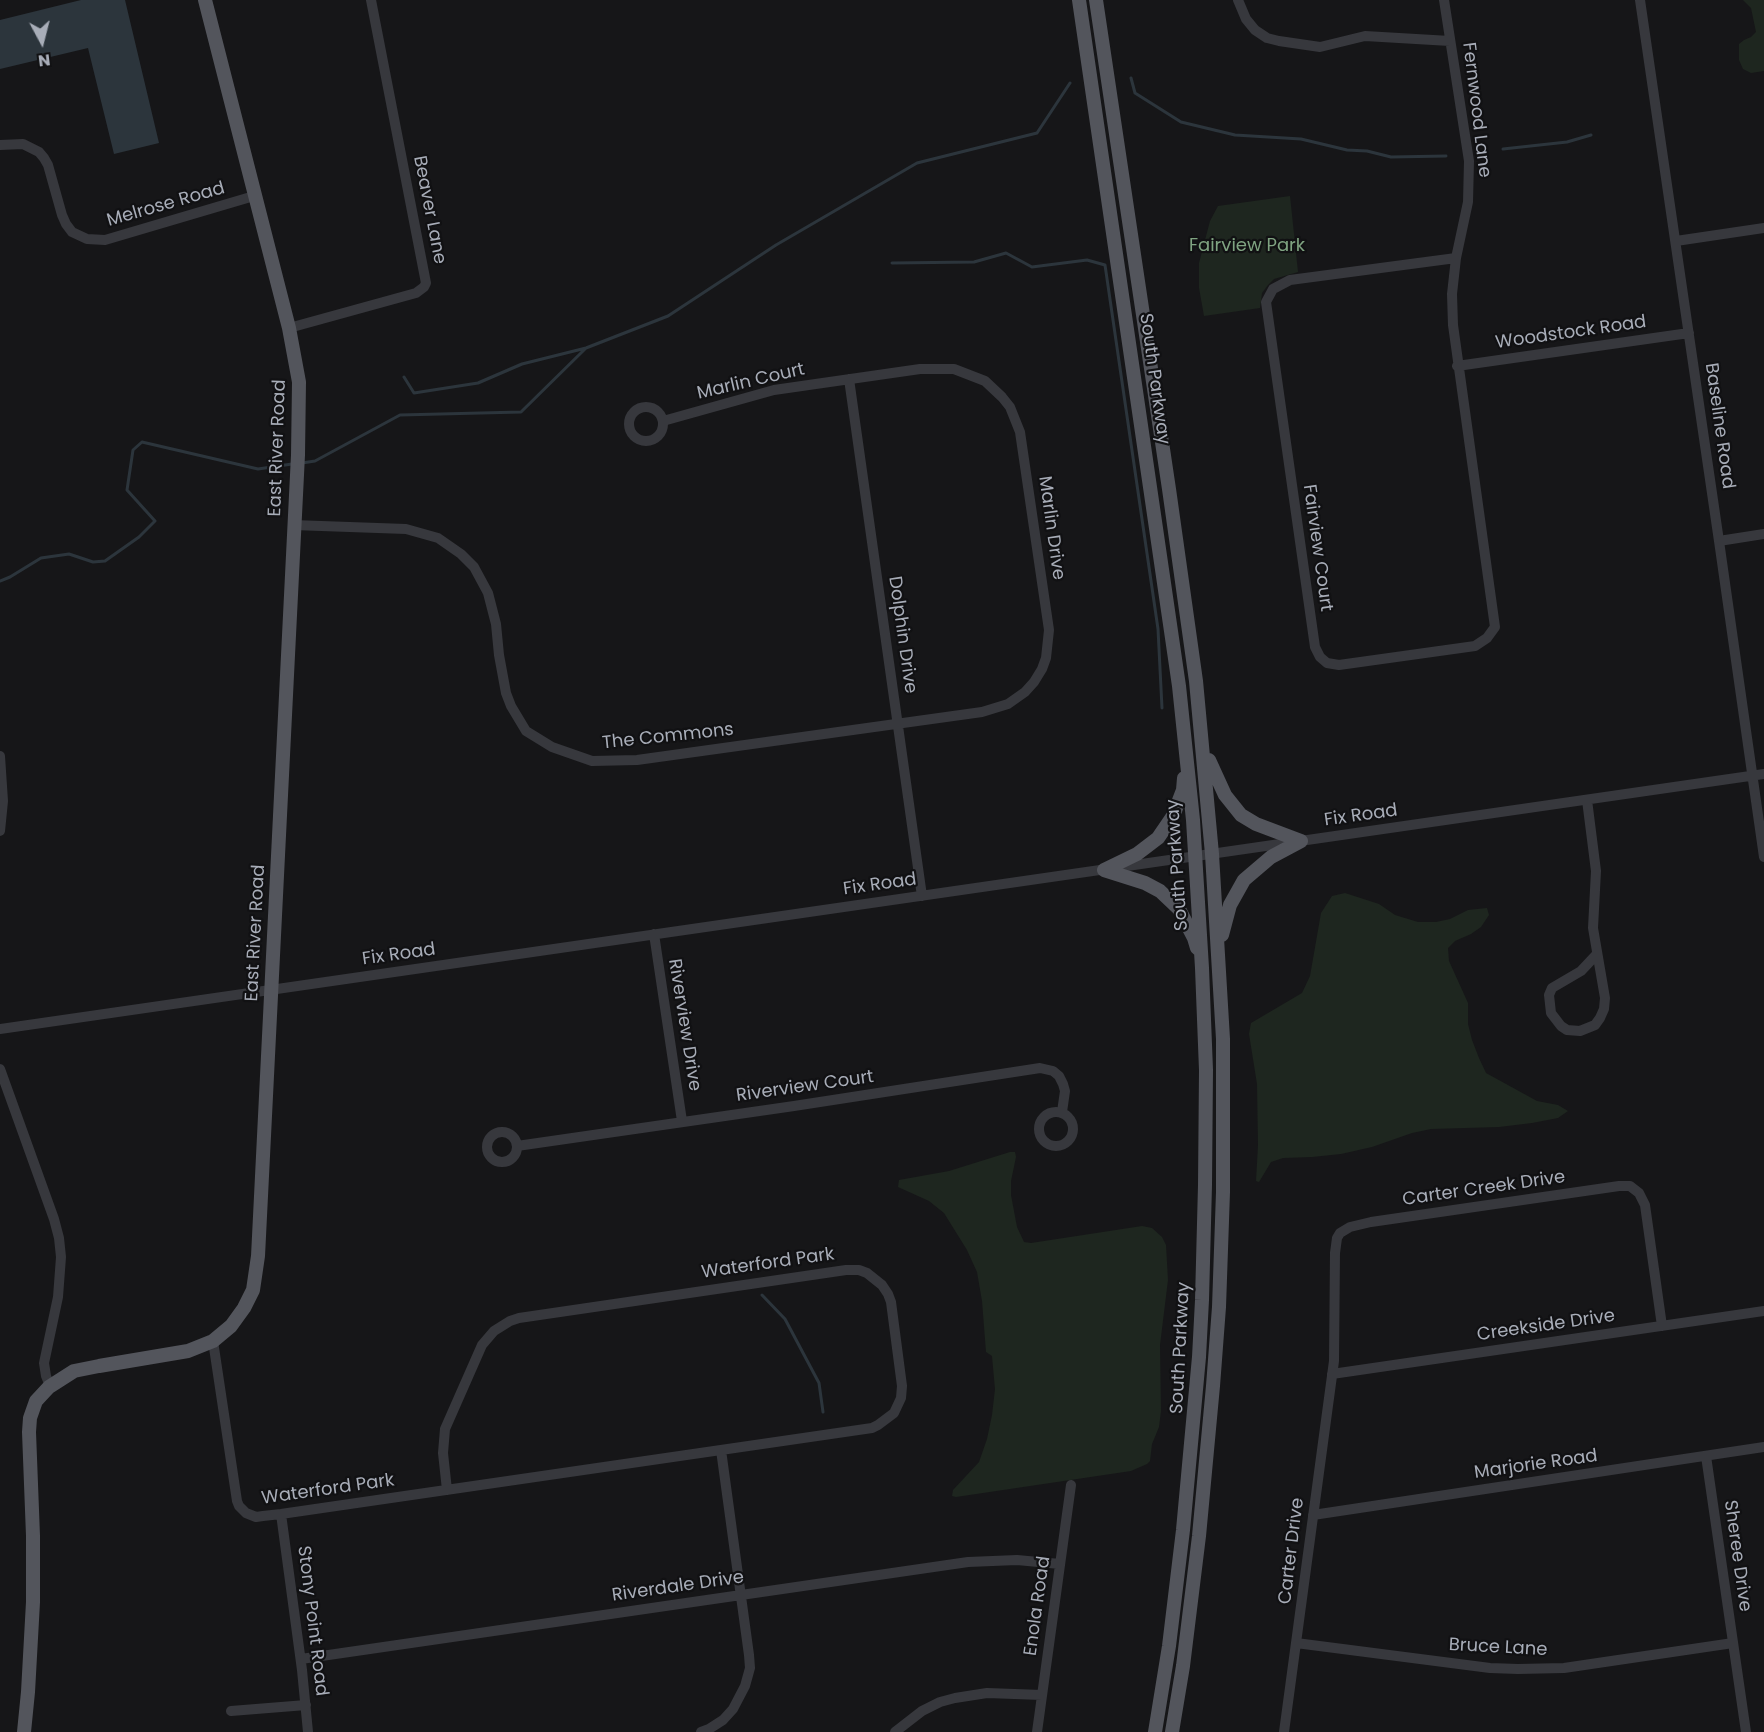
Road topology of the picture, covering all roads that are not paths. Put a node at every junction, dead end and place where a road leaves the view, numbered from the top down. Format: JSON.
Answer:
{"nodes":[{"id":1,"x":205,"y":0,"type":"edge"},
{"id":2,"x":371,"y":0,"type":"edge"},
{"id":3,"x":1079,"y":0,"type":"edge"},
{"id":4,"x":1096,"y":0,"type":"edge"},
{"id":5,"x":1238,"y":0,"type":"edge"},
{"id":6,"x":1444,"y":0,"type":"edge"},
{"id":7,"x":1640,"y":0,"type":"edge"},
{"id":8,"x":1450,"y":40,"type":"junction"},
{"id":9,"x":0,"y":145,"type":"edge"},
{"id":10,"x":254,"y":196,"type":"junction"},
{"id":11,"x":1764,"y":228,"type":"edge"},
{"id":12,"x":1676,"y":241,"type":"junction"},
{"id":13,"x":1456,"y":258,"type":"junction"},
{"id":14,"x":289,"y":328,"type":"junction"},
{"id":15,"x":1689,"y":333,"type":"junction"},
{"id":16,"x":1457,"y":366,"type":"junction"},
{"id":17,"x":849,"y":379,"type":"junction"},
{"id":18,"x":663,"y":421,"type":"dead end"},
{"id":19,"x":294,"y":525,"type":"junction"},
{"id":20,"x":1764,"y":534,"type":"edge"},
{"id":21,"x":1719,"y":541,"type":"junction"},
{"id":22,"x":898,"y":725,"type":"junction"},
{"id":23,"x":1186,"y":741,"type":"junction"},
{"id":24,"x":1203,"y":743,"type":"junction"},
{"id":25,"x":0,"y":756,"type":"edge"},
{"id":26,"x":1759,"y":775,"type":"edge"},
{"id":27,"x":1587,"y":800,"type":"junction"},
{"id":28,"x":0,"y":831,"type":"edge"},
{"id":29,"x":1301,"y":841,"type":"junction"},
{"id":30,"x":1212,"y":854,"type":"junction"},
{"id":31,"x":1196,"y":856,"type":"junction"},
{"id":32,"x":1764,"y":857,"type":"edge"},
{"id":33,"x":1104,"y":870,"type":"junction"},
{"id":34,"x":922,"y":896,"type":"junction"},
{"id":35,"x":654,"y":934,"type":"junction"},
{"id":36,"x":1218,"y":951,"type":"junction"},
{"id":37,"x":1597,"y":954,"type":"junction"},
{"id":38,"x":1202,"y":968,"type":"junction"},
{"id":39,"x":271,"y":991,"type":"junction"},
{"id":40,"x":0,"y":1029,"type":"edge"},
{"id":41,"x":0,"y":1069,"type":"edge"},
{"id":42,"x":1062,"y":1112,"type":"dead end"},
{"id":43,"x":682,"y":1121,"type":"junction"},
{"id":44,"x":517,"y":1146,"type":"dead end"},
{"id":45,"x":1764,"y":1311,"type":"edge"},
{"id":46,"x":1662,"y":1326,"type":"junction"},
{"id":47,"x":213,"y":1341,"type":"junction"},
{"id":48,"x":1332,"y":1374,"type":"junction"},
{"id":49,"x":50,"y":1386,"type":"junction"},
{"id":50,"x":1764,"y":1447,"type":"edge"},
{"id":51,"x":721,"y":1450,"type":"junction"},
{"id":52,"x":1706,"y":1456,"type":"junction"},
{"id":53,"x":1071,"y":1485,"type":"dead end"},
{"id":54,"x":447,"y":1490,"type":"junction"},
{"id":55,"x":281,"y":1514,"type":"junction"},
{"id":56,"x":1312,"y":1515,"type":"junction"},
{"id":57,"x":1060,"y":1564,"type":"junction"},
{"id":58,"x":741,"y":1595,"type":"junction"},
{"id":59,"x":1296,"y":1643,"type":"junction"},
{"id":60,"x":1733,"y":1643,"type":"junction"},
{"id":61,"x":301,"y":1659,"type":"junction"},
{"id":62,"x":1042,"y":1695,"type":"junction"},
{"id":63,"x":306,"y":1705,"type":"junction"},
{"id":64,"x":231,"y":1711,"type":"dead end"},
{"id":65,"x":24,"y":1732,"type":"edge"},
{"id":66,"x":308,"y":1732,"type":"edge"},
{"id":67,"x":701,"y":1732,"type":"edge"},
{"id":68,"x":894,"y":1732,"type":"edge"},
{"id":69,"x":1037,"y":1732,"type":"edge"},
{"id":70,"x":1155,"y":1732,"type":"edge"},
{"id":71,"x":1172,"y":1732,"type":"edge"},
{"id":72,"x":1284,"y":1732,"type":"edge"},
{"id":73,"x":1746,"y":1732,"type":"edge"}],
"edges":[{"from":1,"to":10,"type":"main road","name":"East River Road"},
{"from":2,"to":14,"type":"street","name":"Beaver Lane"},
{"from":3,"to":23,"type":"main road","name":"South Parkway"},
{"from":4,"to":24,"type":"main road","name":"South Parkway"},
{"from":5,"to":8,"type":"street"},
{"from":6,"to":8,"type":"street","name":"Fernwood Lane"},
{"from":7,"to":12,"type":"street","name":"Baseline Road"},
{"from":8,"to":13,"type":"street","name":"Fernwood Lane"},
{"from":9,"to":10,"type":"street","name":"Melrose Road"},
{"from":10,"to":14,"type":"main road","name":"East River Road"},
{"from":11,"to":12,"type":"street"},
{"from":12,"to":15,"type":"street","name":"Baseline Road"},
{"from":13,"to":16,"type":"street","name":"Fairview Court"},
{"from":13,"to":16,"type":"street","name":"Fairview Court"},
{"from":14,"to":19,"type":"main road","name":"East River Road"},
{"from":15,"to":16,"type":"street","name":"Woodstock Road"},
{"from":15,"to":21,"type":"street","name":"Baseline Road"},
{"from":17,"to":18,"type":"street","name":"Marlin Court"},
{"from":17,"to":22,"type":"street","name":"Dolphin Drive"},
{"from":17,"to":22,"type":"street","name":"Marlin Drive"},
{"from":19,"to":22,"type":"street","name":"The Commons"},
{"from":19,"to":39,"type":"main road","name":"East River Road"},
{"from":20,"to":21,"type":"street"},
{"from":21,"to":26,"type":"street","name":"Baseline Road"},
{"from":22,"to":34,"type":"street","name":"Dolphin Drive"},
{"from":23,"to":31,"type":"main road","name":"South Parkway"},
{"from":23,"to":33,"type":"main road"},
{"from":24,"to":29,"type":"main road"},
{"from":24,"to":30,"type":"main road","name":"South Parkway"},
{"from":25,"to":28,"type":"street"},
{"from":26,"to":27,"type":"street","name":"Fix Road"},
{"from":26,"to":32,"type":"street","name":"Baseline Road"},
{"from":27,"to":29,"type":"street","name":"Fix Road"},
{"from":27,"to":37,"type":"street"},
{"from":29,"to":30,"type":"street","name":"Fix Road"},
{"from":29,"to":36,"type":"main road"},
{"from":30,"to":31,"type":"street","name":"Fix Road"},
{"from":30,"to":36,"type":"main road","name":"South Parkway"},
{"from":31,"to":33,"type":"street","name":"Fix Road"},
{"from":31,"to":38,"type":"main road","name":"South Parkway"},
{"from":33,"to":34,"type":"street","name":"Fix Road"},
{"from":33,"to":38,"type":"main road"},
{"from":34,"to":35,"type":"street","name":"Fix Road"},
{"from":35,"to":39,"type":"street","name":"Fix Road"},
{"from":35,"to":43,"type":"street","name":"Riverview Drive"},
{"from":36,"to":71,"type":"main road","name":"South Parkway"},
{"from":37,"to":37,"type":"street"},
{"from":38,"to":70,"type":"main road","name":"South Parkway"},
{"from":39,"to":40,"type":"street","name":"Fix Road"},
{"from":39,"to":47,"type":"main road","name":"East River Road"},
{"from":41,"to":49,"type":"street"},
{"from":42,"to":43,"type":"street","name":"Riverview Court"},
{"from":43,"to":44,"type":"street","name":"Riverview Court"},
{"from":45,"to":46,"type":"street","name":"Creekside Drive"},
{"from":46,"to":48,"type":"street","name":"Creekside Drive"},
{"from":46,"to":48,"type":"street","name":"Carter Creek Drive"},
{"from":47,"to":49,"type":"main road","name":"East River Road"},
{"from":47,"to":55,"type":"street","name":"Waterford Park"},
{"from":48,"to":56,"type":"street","name":"Carter Drive"},
{"from":49,"to":65,"type":"main road","name":"East River Road"},
{"from":50,"to":52,"type":"street","name":"Marjorie Road"},
{"from":51,"to":54,"type":"street","name":"Waterford Park"},
{"from":51,"to":54,"type":"street","name":"Waterford Park"},
{"from":51,"to":58,"type":"street"},
{"from":52,"to":56,"type":"street","name":"Marjorie Road"},
{"from":52,"to":60,"type":"street","name":"Sheree Drive"},
{"from":53,"to":57,"type":"street","name":"Enola Road"},
{"from":54,"to":55,"type":"street","name":"Waterford Park"},
{"from":55,"to":61,"type":"street","name":"Stony Point Road"},
{"from":56,"to":59,"type":"street","name":"Carter Drive"},
{"from":57,"to":58,"type":"street","name":"Riverdale Drive"},
{"from":57,"to":62,"type":"street","name":"Enola Road"},
{"from":58,"to":61,"type":"street","name":"Riverdale Drive"},
{"from":58,"to":67,"type":"street"},
{"from":59,"to":60,"type":"street","name":"Bruce Lane"},
{"from":59,"to":72,"type":"street","name":"Carter Drive"},
{"from":60,"to":73,"type":"street","name":"Sheree Drive"},
{"from":61,"to":63,"type":"street","name":"Stony Point Road"},
{"from":62,"to":68,"type":"street"},
{"from":62,"to":69,"type":"street","name":"Enola Road"},
{"from":63,"to":64,"type":"street"},
{"from":63,"to":66,"type":"street","name":"Stony Point Road"}]}
